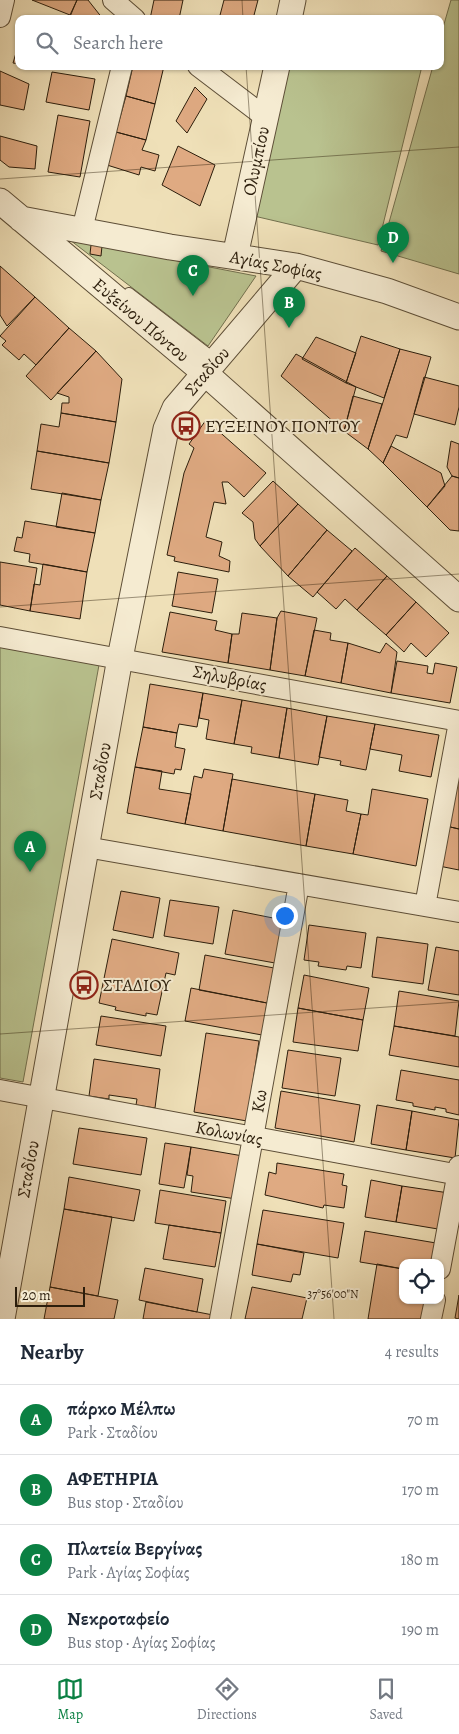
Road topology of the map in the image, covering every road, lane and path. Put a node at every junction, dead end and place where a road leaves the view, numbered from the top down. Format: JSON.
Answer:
{"nodes":[{"id":1,"x":4,"y":0,"type":"edge"},
{"id":2,"x":113,"y":0,"type":"edge"},
{"id":3,"x":293,"y":0,"type":"edge"},
{"id":4,"x":135,"y":14,"type":"edge"},
{"id":5,"x":290,"y":15,"type":"edge"},
{"id":6,"x":0,"y":17,"type":"edge"},
{"id":7,"x":121,"y":70,"type":"edge"},
{"id":8,"x":203,"y":70,"type":"edge"},
{"id":9,"x":276,"y":70,"type":"edge"},
{"id":10,"x":265,"y":117,"type":"junction"},
{"id":11,"x":0,"y":202,"type":"edge"},
{"id":12,"x":9,"y":217,"type":"edge"},
{"id":13,"x":82,"y":230,"type":"junction"},
{"id":14,"x":236,"y":256,"type":"junction"},
{"id":15,"x":296,"y":266,"type":"junction"},
{"id":16,"x":459,"y":317,"type":"edge"},
{"id":17,"x":211,"y":367,"type":"junction"},
{"id":18,"x":459,"y":599,"type":"edge"},
{"id":19,"x":0,"y":637,"type":"edge"},
{"id":20,"x":120,"y":658,"type":"junction"},
{"id":21,"x":459,"y":722,"type":"edge"},
{"id":22,"x":86,"y":848,"type":"junction"},
{"id":23,"x":299,"y":884,"type":"junction"},
{"id":24,"x":424,"y":906,"type":"junction"},
{"id":25,"x":459,"y":912,"type":"edge"},
{"id":26,"x":0,"y":1090,"type":"edge"},
{"id":27,"x":41,"y":1098,"type":"junction"},
{"id":28,"x":253,"y":1137,"type":"junction"},
{"id":29,"x":458,"y":1172,"type":"edge"},
{"id":30,"x":442,"y":1259,"type":"edge"},
{"id":31,"x":434,"y":1304,"type":"edge"},
{"id":32,"x":2,"y":1319,"type":"edge"},
{"id":33,"x":220,"y":1319,"type":"edge"},
{"id":34,"x":431,"y":1319,"type":"edge"}],
"edges":[{"from":1,"to":6,"type":"street"},
{"from":2,"to":4,"type":"street"},
{"from":3,"to":5,"type":"street"},
{"from":7,"to":13,"type":"street"},
{"from":8,"to":10,"type":"street"},
{"from":9,"to":10,"type":"street","name":"Ολυμπίου"},
{"from":10,"to":14,"type":"street","name":"Ολυμπίου"},
{"from":11,"to":12,"type":"street","name":"Ευξείνου Πόντου"},
{"from":12,"to":13,"type":"street","name":"Αγίας Σοφίας"},
{"from":12,"to":17,"type":"street","name":"Ευξείνου Πόντου"},
{"from":12,"to":17,"type":"lane"},
{"from":13,"to":14,"type":"street","name":"Αγίας Σοφίας"},
{"from":14,"to":15,"type":"street","name":"Αγίας Σοφίας"},
{"from":15,"to":16,"type":"street","name":"Αγίας Σοφίας"},
{"from":15,"to":17,"type":"street","name":"Σταδίου"},
{"from":17,"to":18,"type":"street","name":"Ευξείνου Πόντου"},
{"from":17,"to":20,"type":"street","name":"Σταδίου"},
{"from":19,"to":20,"type":"street","name":"Σηλυβρίας"},
{"from":20,"to":21,"type":"street","name":"Σηλυβρίας"},
{"from":20,"to":22,"type":"street","name":"Σταδίου"},
{"from":21,"to":24,"type":"street"},
{"from":22,"to":23,"type":"street"},
{"from":22,"to":27,"type":"street","name":"Σταδίου"},
{"from":23,"to":24,"type":"street"},
{"from":23,"to":28,"type":"street","name":"Κω"},
{"from":24,"to":25,"type":"street"},
{"from":26,"to":27,"type":"street","name":"Κολωνίας"},
{"from":27,"to":28,"type":"street","name":"Κολωνίας"},
{"from":27,"to":32,"type":"street","name":"Σταδίου"},
{"from":28,"to":29,"type":"street","name":"Κολωνίας"},
{"from":28,"to":33,"type":"street","name":"Κω"},
{"from":29,"to":30,"type":"street"},
{"from":31,"to":34,"type":"street"}]}
